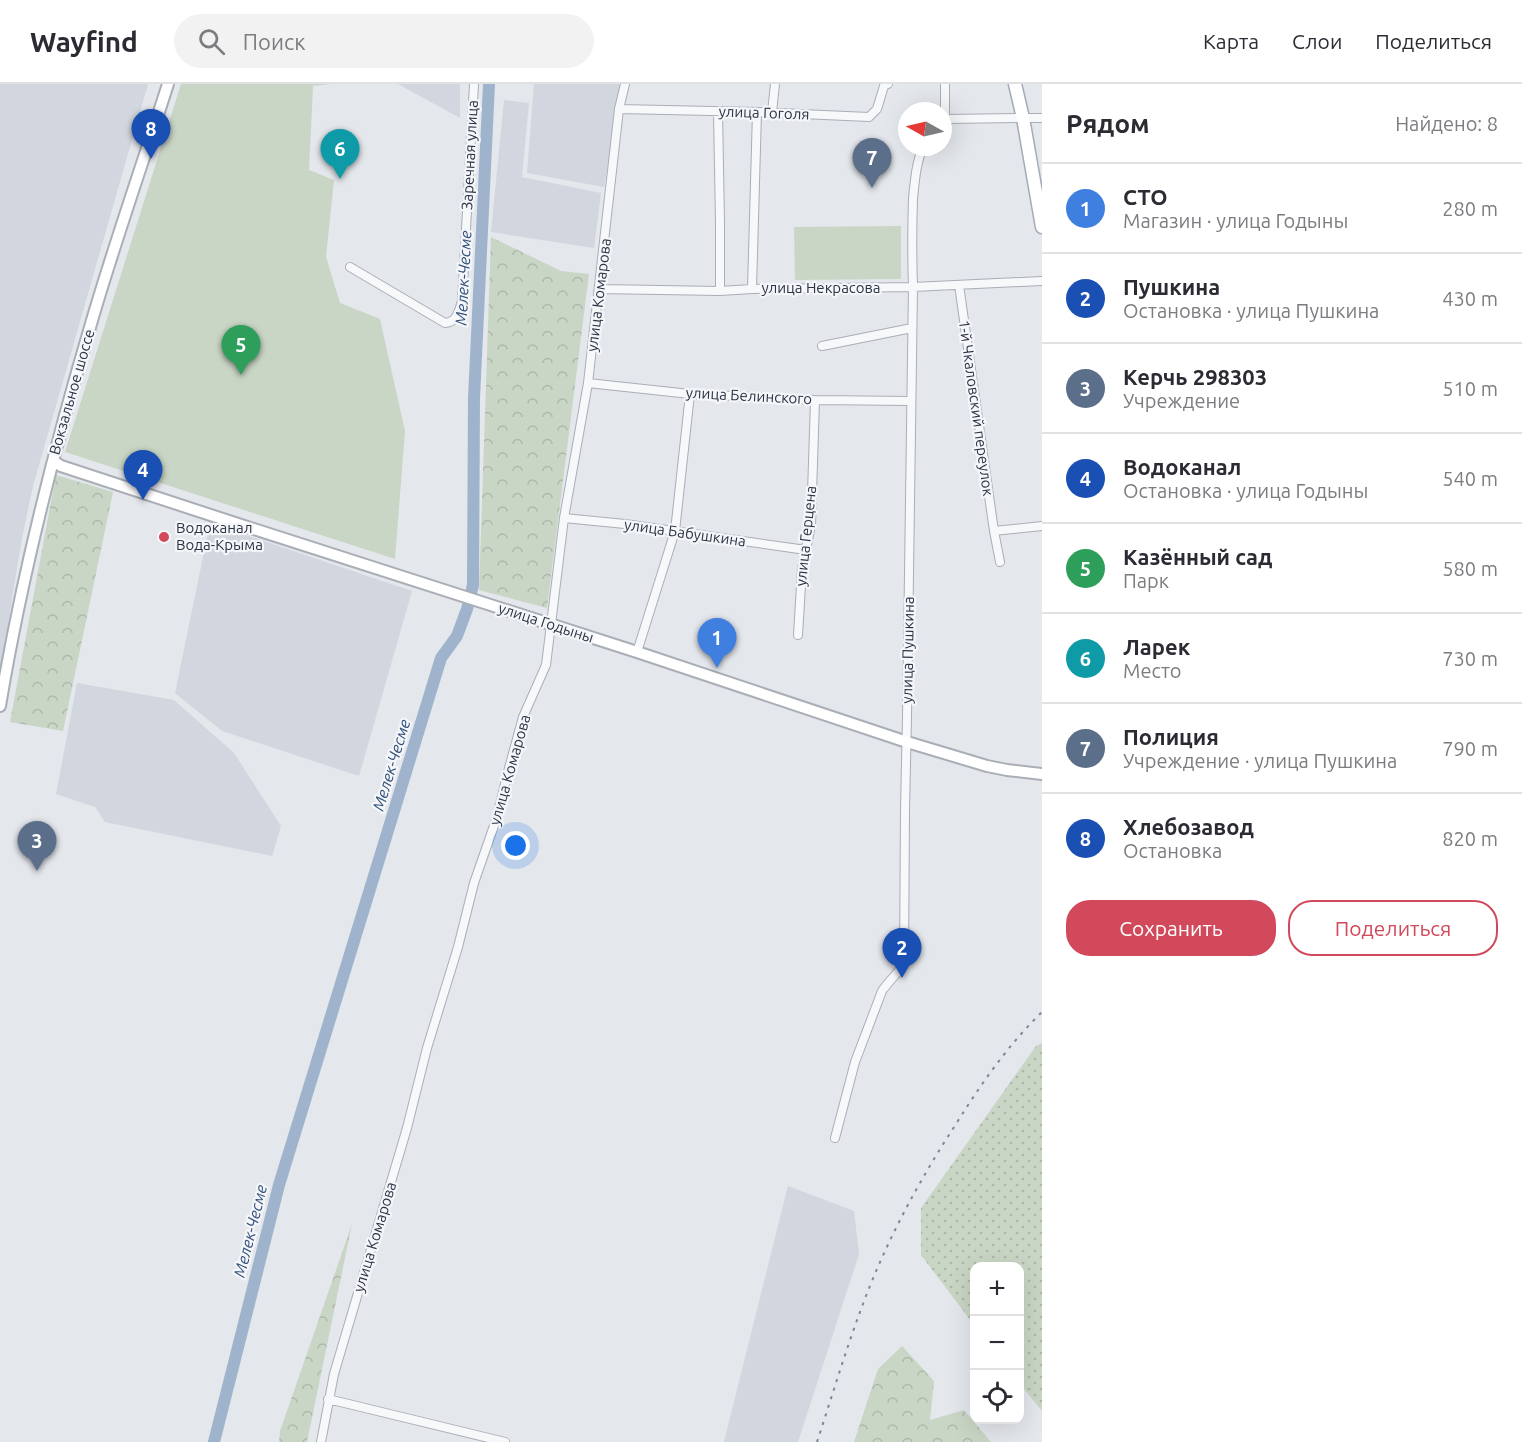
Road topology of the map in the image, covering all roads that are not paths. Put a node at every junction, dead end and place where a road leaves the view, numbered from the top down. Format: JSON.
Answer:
{"nodes":[{"id":1,"x":168,"y":84,"type":"edge"},
{"id":2,"x":474,"y":84,"type":"edge"},
{"id":3,"x":625,"y":84,"type":"edge"},
{"id":4,"x":775,"y":84,"type":"edge"},
{"id":5,"x":888,"y":84,"type":"edge"},
{"id":6,"x":945,"y":84,"type":"edge"},
{"id":7,"x":1017,"y":84,"type":"edge"},
{"id":8,"x":944,"y":102,"type":"edge"},
{"id":9,"x":620,"y":109,"type":"junction"},
{"id":10,"x":718,"y":112,"type":"junction"},
{"id":11,"x":757,"y":112,"type":"junction"},
{"id":12,"x":772,"y":112,"type":"junction"},
{"id":13,"x":1025,"y":118,"type":"junction"},
{"id":14,"x":1042,"y":118,"type":"edge"},
{"id":15,"x":952,"y":120,"type":"edge"},
{"id":16,"x":919,"y":156,"type":"edge"},
{"id":17,"x":1042,"y":205,"type":"edge"},
{"id":18,"x":1042,"y":227,"type":"edge"},
{"id":19,"x":350,"y":267,"type":"dead end"},
{"id":20,"x":1042,"y":281,"type":"edge"},
{"id":21,"x":959,"y":285,"type":"junction"},
{"id":22,"x":913,"y":287,"type":"junction"},
{"id":23,"x":600,"y":288,"type":"junction"},
{"id":24,"x":752,"y":289,"type":"junction"},
{"id":25,"x":720,"y":291,"type":"junction"},
{"id":26,"x":912,"y":328,"type":"junction"},
{"id":27,"x":822,"y":346,"type":"dead end"},
{"id":28,"x":588,"y":383,"type":"junction"},
{"id":29,"x":690,"y":394,"type":"junction"},
{"id":30,"x":815,"y":400,"type":"junction"},
{"id":31,"x":911,"y":401,"type":"junction"},
{"id":32,"x":53,"y":461,"type":"junction"},
{"id":33,"x":564,"y":518,"type":"junction"},
{"id":34,"x":1042,"y":526,"type":"edge"},
{"id":35,"x":675,"y":531,"type":"junction"},
{"id":36,"x":994,"y":531,"type":"junction"},
{"id":37,"x":806,"y":550,"type":"junction"},
{"id":38,"x":1000,"y":562,"type":"dead end"},
{"id":39,"x":550,"y":624,"type":"junction"},
{"id":40,"x":798,"y":635,"type":"dead end"},
{"id":41,"x":637,"y":652,"type":"junction"},
{"id":42,"x":0,"y":706,"type":"edge"},
{"id":43,"x":907,"y":742,"type":"junction"},
{"id":44,"x":1042,"y":774,"type":"edge"},
{"id":45,"x":835,"y":1138,"type":"dead end"},
{"id":46,"x":328,"y":1399,"type":"junction"},
{"id":47,"x":321,"y":1442,"type":"edge"},
{"id":48,"x":505,"y":1442,"type":"edge"}],
"edges":[{"from":1,"to":32,"type":"main road","name":"Вокзальное шоссе"},
{"from":2,"to":19,"type":"street","name":"Заречная улица"},
{"from":3,"to":9,"type":"street","name":"улица Комарова"},
{"from":4,"to":12,"type":"street"},
{"from":5,"to":12,"type":"street","name":"улица Гоголя"},
{"from":6,"to":8,"type":"street"},
{"from":7,"to":13,"type":"main road"},
{"from":9,"to":10,"type":"street","name":"улица Гоголя"},
{"from":9,"to":23,"type":"street","name":"улица Комарова"},
{"from":10,"to":11,"type":"street","name":"улица Гоголя"},
{"from":10,"to":25,"type":"street"},
{"from":11,"to":12,"type":"street","name":"улица Гоголя"},
{"from":11,"to":24,"type":"street"},
{"from":13,"to":14,"type":"street"},
{"from":13,"to":15,"type":"street"},
{"from":13,"to":17,"type":"main road"},
{"from":13,"to":18,"type":"main road"},
{"from":16,"to":22,"type":"street","name":"улица Пушкина"},
{"from":20,"to":21,"type":"street","name":"улица Некрасова"},
{"from":21,"to":22,"type":"street","name":"улица Некрасова"},
{"from":21,"to":36,"type":"street","name":"1-й Чкаловский переулок"},
{"from":22,"to":24,"type":"street","name":"улица Некрасова"},
{"from":22,"to":26,"type":"street","name":"улица Пушкина"},
{"from":23,"to":25,"type":"street","name":"улица Некрасова"},
{"from":23,"to":28,"type":"street","name":"улица Комарова"},
{"from":24,"to":25,"type":"street","name":"улица Некрасова"},
{"from":26,"to":27,"type":"street"},
{"from":26,"to":31,"type":"street","name":"улица Пушкина"},
{"from":28,"to":29,"type":"street","name":"улица Белинского"},
{"from":28,"to":33,"type":"street","name":"улица Комарова"},
{"from":29,"to":30,"type":"street","name":"улица Белинского"},
{"from":29,"to":35,"type":"street"},
{"from":30,"to":31,"type":"street","name":"улица Белинского"},
{"from":30,"to":37,"type":"street","name":"улица Герцена"},
{"from":31,"to":43,"type":"street","name":"улица Пушкина"},
{"from":32,"to":39,"type":"main road","name":"улица Годыны"},
{"from":32,"to":42,"type":"main road","name":"Вокзальное шоссе"},
{"from":33,"to":35,"type":"street","name":"улица Бабушкина"},
{"from":33,"to":39,"type":"street","name":"улица Комарова"},
{"from":34,"to":36,"type":"street"},
{"from":35,"to":37,"type":"street","name":"улица Бабушкина"},
{"from":35,"to":41,"type":"street"},
{"from":36,"to":38,"type":"street","name":"1-й Чкаловский переулок"},
{"from":37,"to":40,"type":"street","name":"улица Герцена"},
{"from":39,"to":41,"type":"main road","name":"улица Годыны"},
{"from":39,"to":46,"type":"street","name":"улица Комарова"},
{"from":41,"to":43,"type":"main road","name":"улица Годыны"},
{"from":43,"to":44,"type":"main road","name":"улица Годыны"},
{"from":43,"to":45,"type":"street","name":"улица Пушкина"},
{"from":46,"to":47,"type":"street","name":"улица Комарова"},
{"from":46,"to":48,"type":"street"}]}
